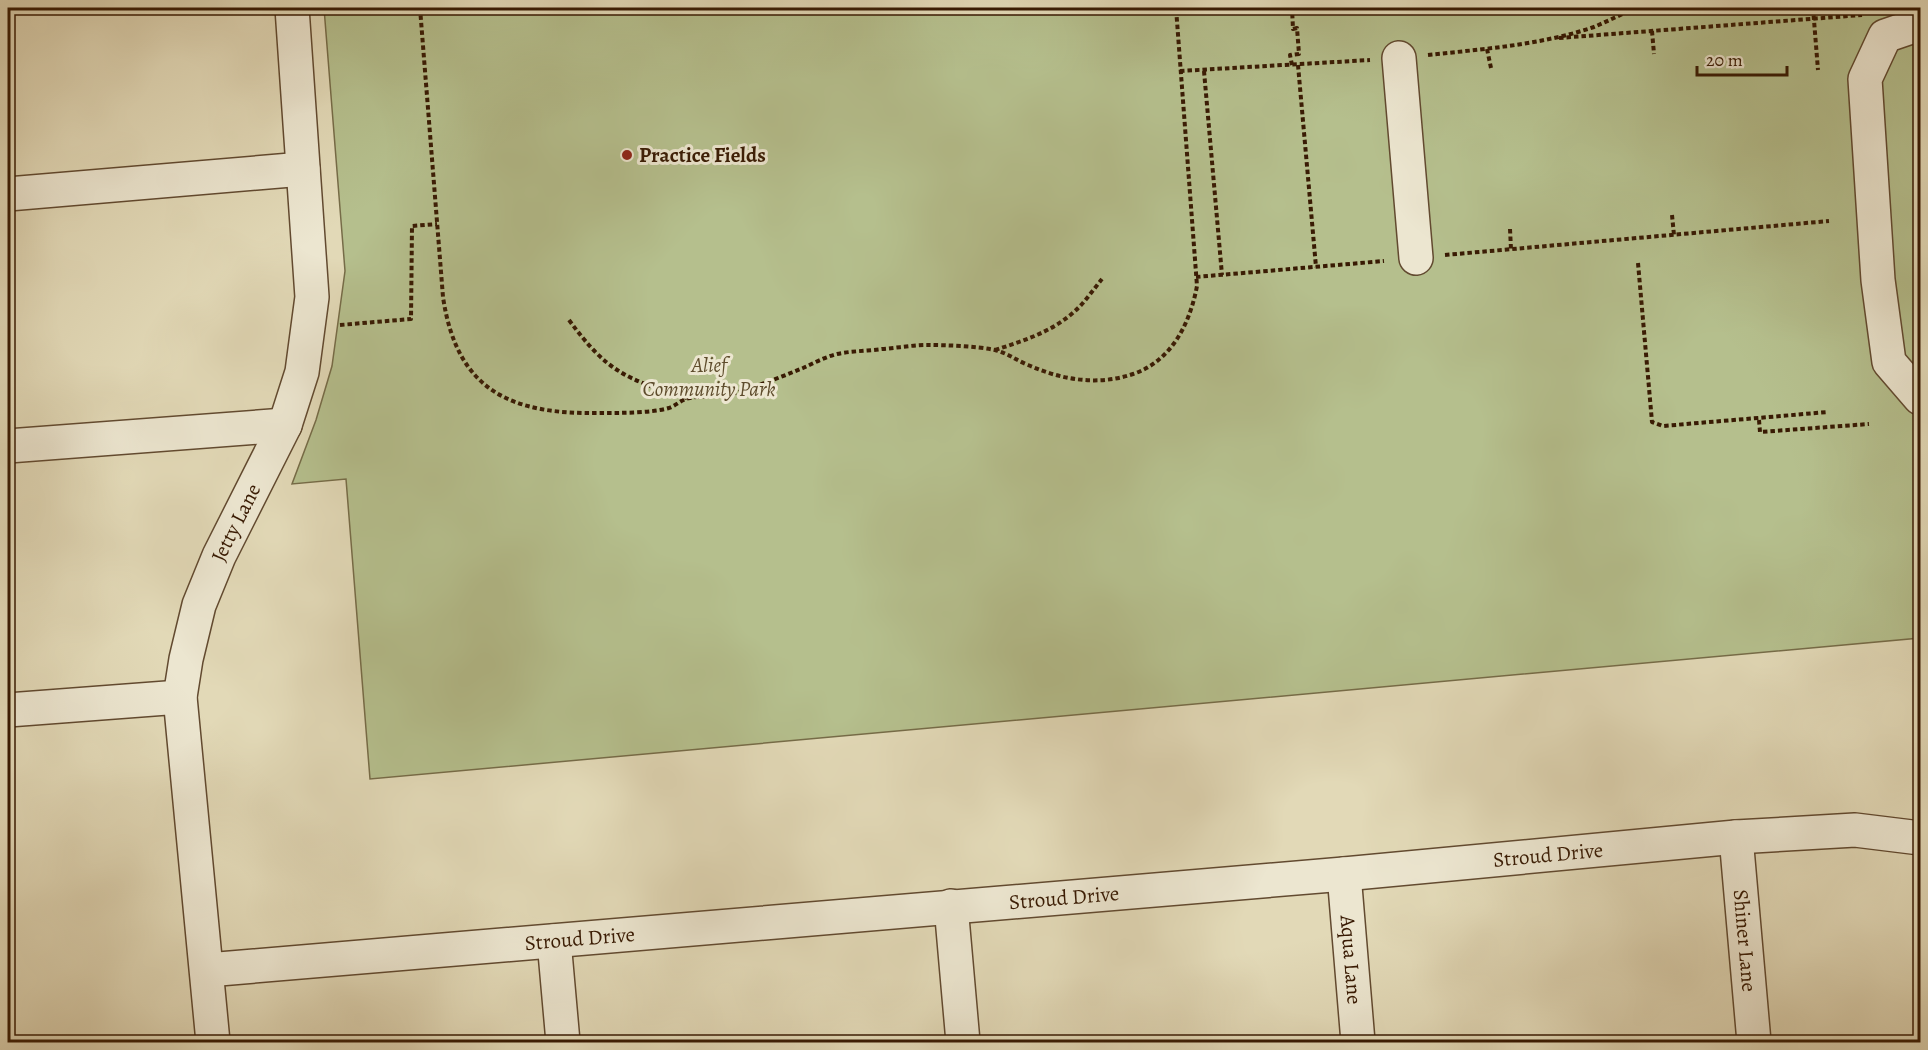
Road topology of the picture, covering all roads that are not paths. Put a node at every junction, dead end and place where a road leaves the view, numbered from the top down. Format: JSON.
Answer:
{"nodes":[{"id":1,"x":292,"y":8,"type":"edge"},
{"id":2,"x":1920,"y":24,"type":"edge"},
{"id":3,"x":1399,"y":58,"type":"dead end"},
{"id":4,"x":303,"y":169,"type":"junction"},
{"id":5,"x":8,"y":194,"type":"edge"},
{"id":6,"x":1416,"y":258,"type":"road end"},
{"id":7,"x":1920,"y":398,"type":"edge"},
{"id":8,"x":285,"y":425,"type":"junction"},
{"id":9,"x":8,"y":446,"type":"edge"},
{"id":10,"x":180,"y":697,"type":"junction"},
{"id":11,"x":8,"y":710,"type":"edge"},
{"id":12,"x":1736,"y":837,"type":"junction"},
{"id":13,"x":1920,"y":838,"type":"edge"},
{"id":14,"x":1344,"y":874,"type":"junction"},
{"id":15,"x":951,"y":906,"type":"junction"},
{"id":16,"x":554,"y":941,"type":"junction"},
{"id":17,"x":207,"y":970,"type":"junction"},
{"id":18,"x":213,"y":1042,"type":"edge"},
{"id":19,"x":563,"y":1042,"type":"edge"},
{"id":20,"x":963,"y":1042,"type":"edge"},
{"id":21,"x":1358,"y":1042,"type":"edge"},
{"id":22,"x":1754,"y":1042,"type":"edge"}],
"edges":[{"from":1,"to":4,"type":"street","name":"Jetty Lane"},
{"from":2,"to":7,"type":"street"},
{"from":3,"to":6,"type":"street"},
{"from":4,"to":5,"type":"street"},
{"from":4,"to":8,"type":"street","name":"Jetty Lane"},
{"from":8,"to":9,"type":"street"},
{"from":8,"to":10,"type":"street","name":"Jetty Lane"},
{"from":10,"to":11,"type":"street"},
{"from":10,"to":17,"type":"street","name":"Jetty Lane"},
{"from":12,"to":13,"type":"street","name":"Stroud Drive"},
{"from":12,"to":14,"type":"street","name":"Stroud Drive"},
{"from":12,"to":22,"type":"street","name":"Shiner Lane"},
{"from":14,"to":15,"type":"street","name":"Stroud Drive"},
{"from":14,"to":21,"type":"street","name":"Aqua Lane"},
{"from":15,"to":16,"type":"street","name":"Stroud Drive"},
{"from":15,"to":20,"type":"street"},
{"from":16,"to":17,"type":"street","name":"Stroud Drive"},
{"from":16,"to":19,"type":"street"},
{"from":17,"to":18,"type":"street","name":"Jetty Lane"}]}
